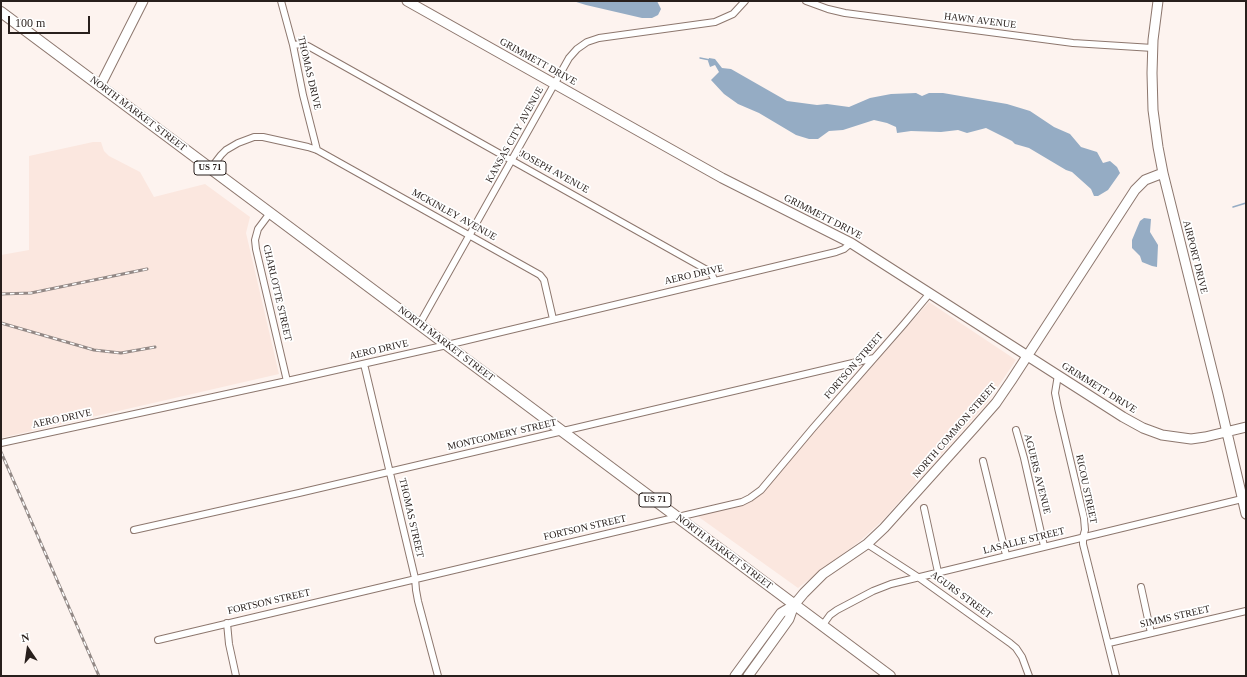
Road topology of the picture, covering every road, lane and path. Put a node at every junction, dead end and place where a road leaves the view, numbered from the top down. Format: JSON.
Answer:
{"nodes":[{"id":1,"x":143,"y":1,"type":"edge"},
{"id":2,"x":281,"y":1,"type":"edge"},
{"id":3,"x":407,"y":1,"type":"edge"},
{"id":4,"x":745,"y":1,"type":"edge"},
{"id":5,"x":806,"y":1,"type":"edge"},
{"id":6,"x":1158,"y":1,"type":"edge"},
{"id":7,"x":1,"y":12,"type":"edge"},
{"id":8,"x":292,"y":45,"type":"junction"},
{"id":9,"x":1153,"y":48,"type":"junction"},
{"id":10,"x":555,"y":84,"type":"junction"},
{"id":11,"x":100,"y":86,"type":"junction"},
{"id":12,"x":317,"y":150,"type":"junction"},
{"id":13,"x":512,"y":160,"type":"junction"},
{"id":14,"x":211,"y":168,"type":"junction"},
{"id":15,"x":1163,"y":173,"type":"junction"},
{"id":16,"x":270,"y":213,"type":"junction"},
{"id":17,"x":470,"y":235,"type":"junction"},
{"id":18,"x":851,"y":243,"type":"junction"},
{"id":19,"x":715,"y":281,"type":"junction"},
{"id":20,"x":930,"y":293,"type":"junction"},
{"id":21,"x":553,"y":319,"type":"junction"},
{"id":22,"x":419,"y":325,"type":"junction"},
{"id":23,"x":447,"y":344,"type":"junction"},
{"id":24,"x":1027,"y":356,"type":"junction"},
{"id":25,"x":874,"y":358,"type":"junction"},
{"id":26,"x":364,"y":364,"type":"junction"},
{"id":27,"x":1058,"y":375,"type":"junction"},
{"id":28,"x":287,"y":381,"type":"junction"},
{"id":29,"x":1246,"y":427,"type":"edge"},
{"id":30,"x":1016,"y":430,"type":"dead end"},
{"id":31,"x":562,"y":431,"type":"junction"},
{"id":32,"x":1227,"y":432,"type":"junction"},
{"id":33,"x":1,"y":442,"type":"edge"},
{"id":34,"x":983,"y":461,"type":"dead end"},
{"id":35,"x":390,"y":472,"type":"junction"},
{"id":36,"x":1242,"y":499,"type":"junction"},
{"id":37,"x":924,"y":508,"type":"dead end"},
{"id":38,"x":1246,"y":514,"type":"edge"},
{"id":39,"x":678,"y":517,"type":"junction"},
{"id":40,"x":134,"y":530,"type":"dead end"},
{"id":41,"x":1083,"y":537,"type":"junction"},
{"id":42,"x":867,"y":544,"type":"junction"},
{"id":43,"x":1044,"y":546,"type":"junction"},
{"id":44,"x":1006,"y":556,"type":"junction"},
{"id":45,"x":938,"y":572,"type":"junction"},
{"id":46,"x":918,"y":577,"type":"junction"},
{"id":47,"x":415,"y":578,"type":"junction"},
{"id":48,"x":1141,"y":587,"type":"dead end"},
{"id":49,"x":794,"y":605,"type":"junction"},
{"id":50,"x":1246,"y":611,"type":"edge"},
{"id":51,"x":227,"y":622,"type":"junction"},
{"id":52,"x":822,"y":626,"type":"junction"},
{"id":53,"x":1151,"y":633,"type":"junction"},
{"id":54,"x":158,"y":640,"type":"dead end"},
{"id":55,"x":1108,"y":643,"type":"junction"},
{"id":56,"x":742,"y":668,"type":"junction"},
{"id":57,"x":750,"y":675,"type":"edge"},
{"id":58,"x":236,"y":676,"type":"edge"},
{"id":59,"x":438,"y":676,"type":"edge"},
{"id":60,"x":735,"y":676,"type":"edge"},
{"id":61,"x":890,"y":676,"type":"edge"},
{"id":62,"x":1029,"y":676,"type":"edge"},
{"id":63,"x":1116,"y":676,"type":"edge"}],
"edges":[{"from":1,"to":11,"type":"main road"},
{"from":2,"to":8,"type":"street","name":"THOMAS DRIVE"},
{"from":3,"to":10,"type":"main road","name":"GRIMMETT DRIVE"},
{"from":4,"to":10,"type":"street","name":"KANSAS CITY AVENUE"},
{"from":5,"to":9,"type":"street","name":"HAWN AVENUE"},
{"from":6,"to":9,"type":"main road","name":"AIRPORT DRIVE"},
{"from":7,"to":11,"type":"main road","name":"NORTH MARKET STREET","number":"US 71"},
{"from":8,"to":12,"type":"street","name":"THOMAS DRIVE"},
{"from":8,"to":13,"type":"street","name":"JOSEPH AVENUE"},
{"from":9,"to":15,"type":"main road","name":"AIRPORT DRIVE"},
{"from":10,"to":13,"type":"street","name":"KANSAS CITY AVENUE"},
{"from":10,"to":18,"type":"main road","name":"GRIMMETT DRIVE"},
{"from":11,"to":14,"type":"main road","name":"NORTH MARKET STREET","number":"US 71"},
{"from":12,"to":14,"type":"street","name":"MCKINLEY AVENUE"},
{"from":12,"to":17,"type":"street","name":"MCKINLEY AVENUE"},
{"from":13,"to":17,"type":"street","name":"KANSAS CITY AVENUE"},
{"from":13,"to":19,"type":"street","name":"JOSEPH AVENUE"},
{"from":14,"to":16,"type":"main road","name":"NORTH MARKET STREET","number":"US 71"},
{"from":15,"to":24,"type":"main road","name":"NORTH COMMON STREET"},
{"from":15,"to":32,"type":"main road","name":"AIRPORT DRIVE"},
{"from":16,"to":22,"type":"main road","name":"NORTH MARKET STREET","number":"US 71"},
{"from":16,"to":28,"type":"street","name":"CHARLOTTE STREET"},
{"from":17,"to":21,"type":"street","name":"MCKINLEY AVENUE"},
{"from":17,"to":22,"type":"street","name":"KANSAS CITY AVENUE"},
{"from":18,"to":19,"type":"street","name":"AERO DRIVE"},
{"from":18,"to":20,"type":"main road","name":"GRIMMETT DRIVE"},
{"from":19,"to":21,"type":"street","name":"AERO DRIVE"},
{"from":20,"to":24,"type":"main road","name":"GRIMMETT DRIVE"},
{"from":20,"to":25,"type":"street","name":"FORTSON STREET"},
{"from":21,"to":23,"type":"street","name":"AERO DRIVE"},
{"from":22,"to":23,"type":"main road","name":"NORTH MARKET STREET","number":"US 71"},
{"from":23,"to":26,"type":"street","name":"AERO DRIVE"},
{"from":23,"to":31,"type":"main road","name":"NORTH MARKET STREET","number":"US 71"},
{"from":24,"to":27,"type":"main road","name":"GRIMMETT DRIVE"},
{"from":24,"to":42,"type":"main road","name":"NORTH COMMON STREET"},
{"from":25,"to":31,"type":"street","name":"MONTGOMERY STREET"},
{"from":25,"to":39,"type":"street","name":"FORTSON STREET"},
{"from":26,"to":28,"type":"street","name":"AERO DRIVE"},
{"from":26,"to":35,"type":"street","name":"THOMAS STREET"},
{"from":27,"to":32,"type":"main road","name":"GRIMMETT DRIVE"},
{"from":27,"to":41,"type":"street","name":"RICOU STREET"},
{"from":28,"to":33,"type":"street","name":"AERO DRIVE"},
{"from":29,"to":32,"type":"main road","name":"GRIMMETT DRIVE"},
{"from":30,"to":43,"type":"street","name":"AGUERS AVENUE"},
{"from":31,"to":35,"type":"street","name":"MONTGOMERY STREET"},
{"from":31,"to":39,"type":"main road","name":"NORTH MARKET STREET","number":"US 71"},
{"from":32,"to":36,"type":"main road","name":"AIRPORT DRIVE"},
{"from":34,"to":44,"type":"street"},
{"from":35,"to":40,"type":"street","name":"MONTGOMERY STREET"},
{"from":35,"to":47,"type":"street","name":"THOMAS STREET"},
{"from":36,"to":38,"type":"main road","name":"AIRPORT DRIVE"},
{"from":36,"to":41,"type":"street","name":"LASALLE STREET"},
{"from":37,"to":45,"type":"street"},
{"from":39,"to":47,"type":"street","name":"FORTSON STREET"},
{"from":39,"to":49,"type":"main road","name":"NORTH MARKET STREET","number":"US 71"},
{"from":41,"to":43,"type":"street","name":"LASALLE STREET"},
{"from":41,"to":55,"type":"street","name":"RICOU STREET"},
{"from":42,"to":46,"type":"street","name":"AGURS STREET"},
{"from":42,"to":49,"type":"main road","name":"NORTH COMMON STREET"},
{"from":43,"to":44,"type":"street","name":"LASALLE STREET"},
{"from":44,"to":45,"type":"street","name":"LASALLE STREET"},
{"from":45,"to":46,"type":"street","name":"LASALLE STREET"},
{"from":46,"to":52,"type":"street","name":"LASALLE STREET"},
{"from":46,"to":62,"type":"street","name":"AGURS STREET"},
{"from":47,"to":51,"type":"street","name":"FORTSON STREET"},
{"from":47,"to":59,"type":"street","name":"THOMAS STREET"},
{"from":48,"to":53,"type":"street"},
{"from":49,"to":52,"type":"main road","name":"NORTH MARKET STREET","number":"US 71"},
{"from":49,"to":56,"type":"main road","name":"NORTH COMMON STREET"},
{"from":49,"to":57,"type":"main road","name":"NORTH COMMON STREET"},
{"from":50,"to":53,"type":"street","name":"SIMMS STREET"},
{"from":51,"to":54,"type":"street","name":"FORTSON STREET"},
{"from":51,"to":58,"type":"street"},
{"from":52,"to":61,"type":"main road","name":"NORTH MARKET STREET","number":"US 71"},
{"from":53,"to":55,"type":"street","name":"SIMMS STREET"},
{"from":55,"to":63,"type":"street","name":"RICOU STREET"},
{"from":56,"to":57,"type":"street"},
{"from":56,"to":60,"type":"main road","name":"NORTH COMMON STREET"}]}
